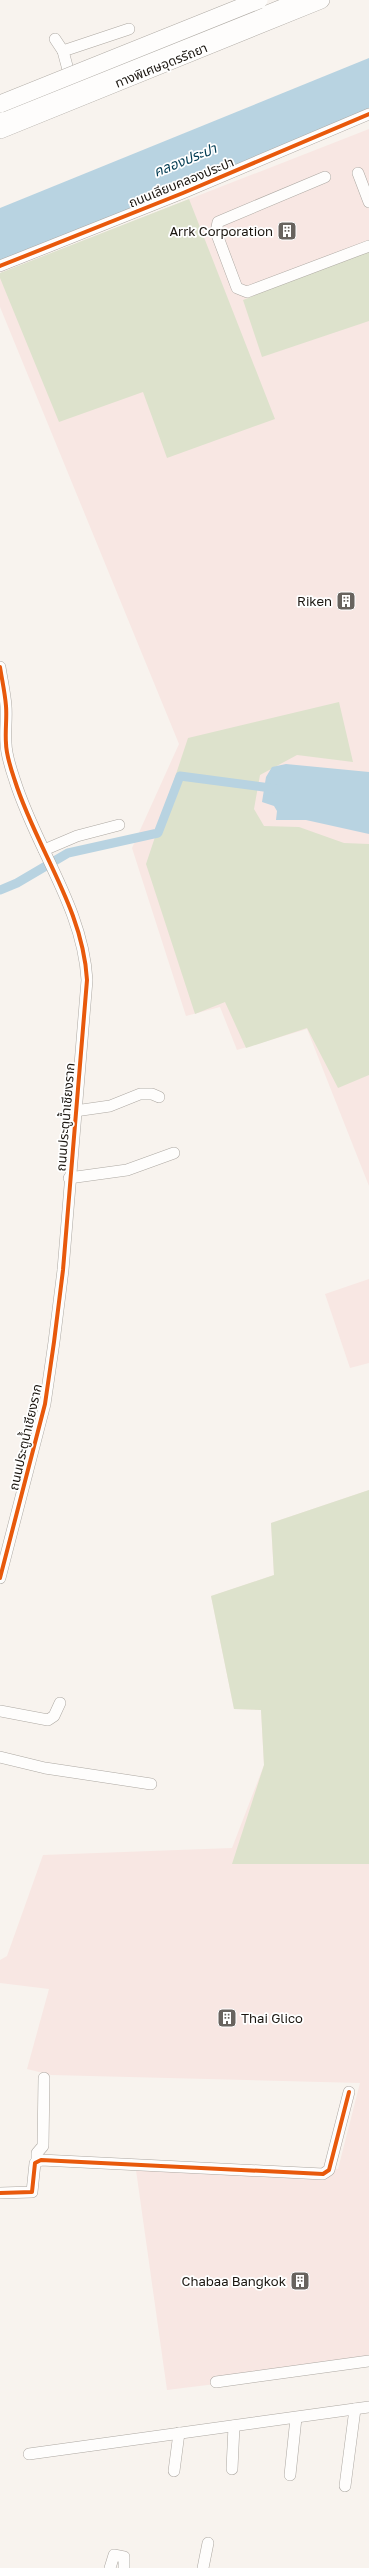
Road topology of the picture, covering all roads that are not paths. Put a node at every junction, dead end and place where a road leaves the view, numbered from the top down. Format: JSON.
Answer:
{"nodes":[{"id":1,"x":258,"y":0,"type":"edge"},
{"id":2,"x":294,"y":0,"type":"edge"},
{"id":3,"x":321,"y":0,"type":"edge"},
{"id":4,"x":129,"y":29,"type":"dead end"},
{"id":5,"x":55,"y":39,"type":"dead end"},
{"id":6,"x":63,"y":51,"type":"junction"},
{"id":7,"x":73,"y":89,"type":"junction"},
{"id":8,"x":0,"y":104,"type":"edge"},
{"id":9,"x":369,"y":114,"type":"edge"},
{"id":10,"x":0,"y":119,"type":"edge"},
{"id":11,"x":0,"y":130,"type":"edge"},
{"id":12,"x":358,"y":173,"type":"dead end"},
{"id":13,"x":325,"y":177,"type":"dead end"},
{"id":14,"x":369,"y":202,"type":"edge"},
{"id":15,"x":369,"y":246,"type":"edge"},
{"id":16,"x":0,"y":266,"type":"edge"},
{"id":17,"x":0,"y":667,"type":"edge"},
{"id":18,"x":119,"y":825,"type":"dead end"},
{"id":19,"x":45,"y":852,"type":"junction"},
{"id":20,"x":158,"y":1097,"type":"dead end"},
{"id":21,"x":75,"y":1111,"type":"junction"},
{"id":22,"x":174,"y":1153,"type":"dead end"},
{"id":23,"x":69,"y":1178,"type":"junction"},
{"id":24,"x":0,"y":1578,"type":"edge"},
{"id":25,"x":60,"y":1703,"type":"dead end"},
{"id":26,"x":0,"y":1711,"type":"edge"},
{"id":27,"x":0,"y":1757,"type":"edge"},
{"id":28,"x":151,"y":1784,"type":"dead end"},
{"id":29,"x":44,"y":2078,"type":"dead end"},
{"id":30,"x":349,"y":2092,"type":"dead end"},
{"id":31,"x":37,"y":2161,"type":"junction"},
{"id":32,"x":0,"y":2193,"type":"edge"},
{"id":33,"x":369,"y":2361,"type":"edge"},
{"id":34,"x":216,"y":2382,"type":"dead end"},
{"id":35,"x":369,"y":2407,"type":"edge"},
{"id":36,"x":355,"y":2409,"type":"junction"},
{"id":37,"x":296,"y":2418,"type":"junction"},
{"id":38,"x":234,"y":2426,"type":"junction"},
{"id":39,"x":179,"y":2433,"type":"junction"},
{"id":40,"x":29,"y":2454,"type":"dead end"},
{"id":41,"x":232,"y":2469,"type":"dead end"},
{"id":42,"x":174,"y":2471,"type":"dead end"},
{"id":43,"x":290,"y":2475,"type":"dead end"},
{"id":44,"x":345,"y":2486,"type":"dead end"},
{"id":45,"x":208,"y":2543,"type":"dead end"},
{"id":46,"x":110,"y":2568,"type":"edge"},
{"id":47,"x":124,"y":2568,"type":"edge"},
{"id":48,"x":203,"y":2568,"type":"edge"}],
"edges":[{"from":1,"to":8,"type":"highway","name":"ทางพิเศษอุดรรัถยา","bridge":true},
{"from":2,"to":7,"type":"street"},
{"from":3,"to":11,"type":"highway","name":"ทางพิเศษอุดรรัถยา"},
{"from":4,"to":6,"type":"street"},
{"from":5,"to":6,"type":"street"},
{"from":6,"to":7,"type":"street"},
{"from":7,"to":10,"type":"street"},
{"from":9,"to":16,"type":"street","name":"ถนนเลียบคลองประปา"},
{"from":12,"to":14,"type":"street"},
{"from":13,"to":15,"type":"street"},
{"from":17,"to":19,"type":"street","name":"ถนนประตูน้ำเชียงราก"},
{"from":18,"to":19,"type":"street"},
{"from":19,"to":21,"type":"street","name":"ถนนประตูน้ำเชียงราก"},
{"from":20,"to":21,"type":"street"},
{"from":21,"to":23,"type":"street","name":"ถนนประตูน้ำเชียงราก"},
{"from":22,"to":23,"type":"street"},
{"from":23,"to":24,"type":"street","name":"ถนนประตูน้ำเชียงราก"},
{"from":25,"to":26,"type":"street"},
{"from":27,"to":28,"type":"street"},
{"from":29,"to":31,"type":"street"},
{"from":30,"to":31,"type":"street"},
{"from":31,"to":32,"type":"street"},
{"from":33,"to":34,"type":"street"},
{"from":35,"to":36,"type":"street"},
{"from":36,"to":37,"type":"street"},
{"from":36,"to":44,"type":"street"},
{"from":37,"to":38,"type":"street"},
{"from":37,"to":43,"type":"street"},
{"from":38,"to":39,"type":"street"},
{"from":38,"to":41,"type":"street"},
{"from":39,"to":40,"type":"street"},
{"from":39,"to":42,"type":"street"},
{"from":45,"to":48,"type":"street"},
{"from":46,"to":47,"type":"street"}]}
